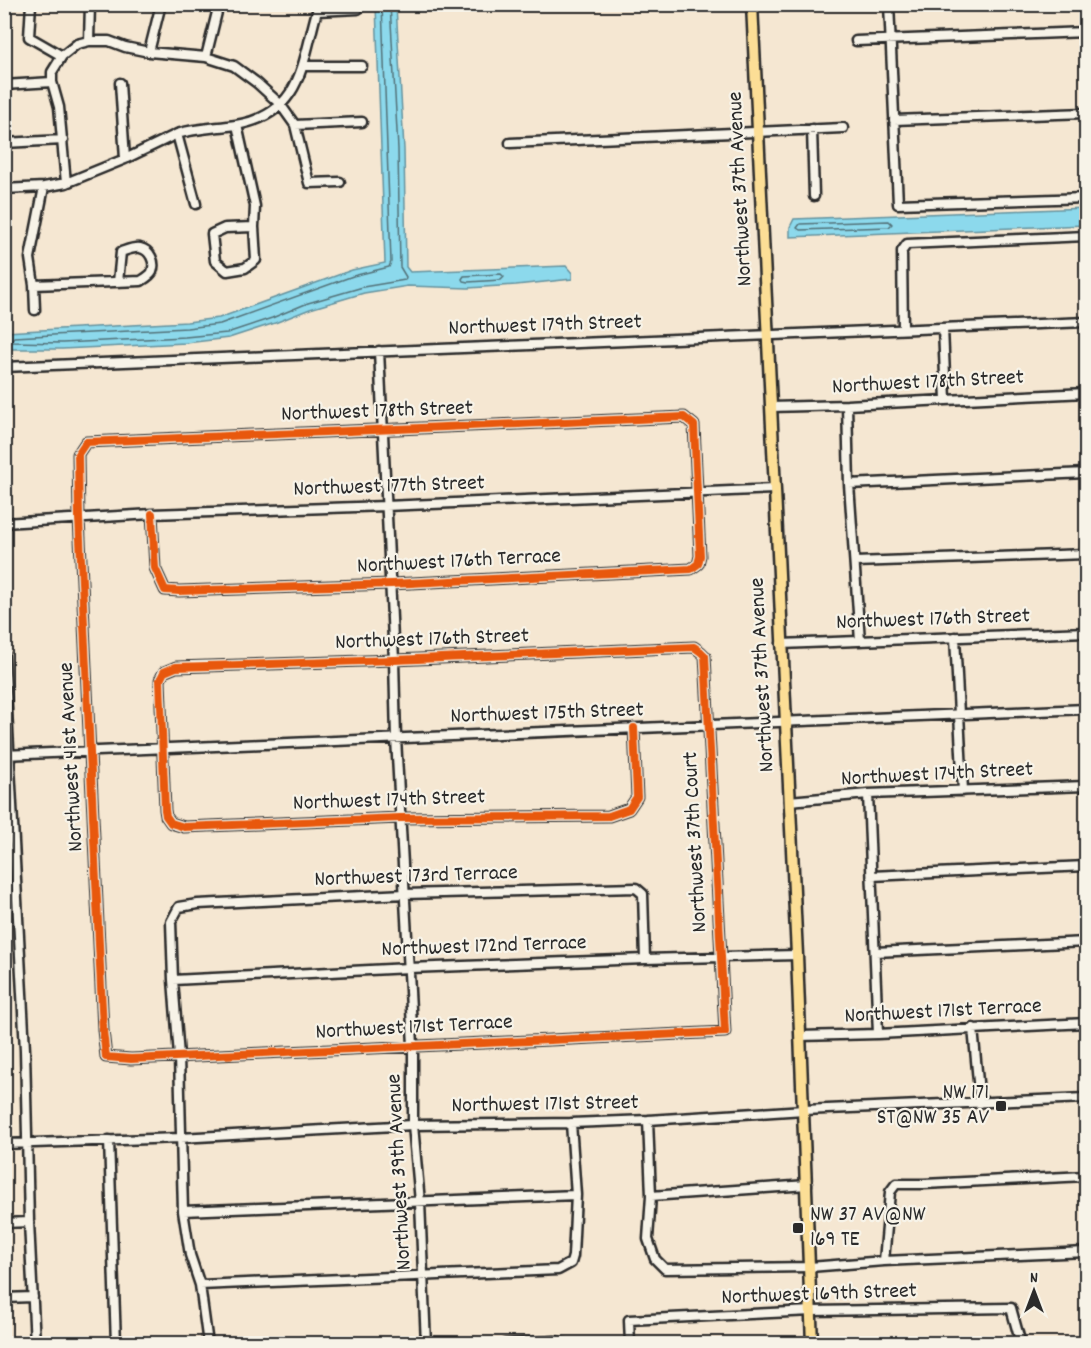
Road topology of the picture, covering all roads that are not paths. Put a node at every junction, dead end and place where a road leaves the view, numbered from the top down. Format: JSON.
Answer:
{"nodes":[{"id":1,"x":31,"y":4,"type":"edge"},
{"id":2,"x":90,"y":4,"type":"edge"},
{"id":3,"x":161,"y":4,"type":"edge"},
{"id":4,"x":219,"y":4,"type":"edge"},
{"id":5,"x":752,"y":4,"type":"edge"},
{"id":6,"x":889,"y":4,"type":"edge"},
{"id":7,"x":317,"y":8,"type":"edge"},
{"id":8,"x":358,"y":9,"type":"dead end"},
{"id":9,"x":1086,"y":32,"type":"edge"},
{"id":10,"x":890,"y":40,"type":"junction"},
{"id":11,"x":89,"y":41,"type":"junction"},
{"id":12,"x":856,"y":42,"type":"dead end"},
{"id":13,"x":149,"y":52,"type":"junction"},
{"id":14,"x":62,"y":56,"type":"junction"},
{"id":15,"x":206,"y":57,"type":"junction"},
{"id":16,"x":303,"y":66,"type":"junction"},
{"id":17,"x":362,"y":66,"type":"dead end"},
{"id":18,"x":52,"y":82,"type":"junction"},
{"id":19,"x":120,"y":83,"type":"dead end"},
{"id":20,"x":4,"y":85,"type":"edge"},
{"id":21,"x":280,"y":104,"type":"junction"},
{"id":22,"x":1086,"y":113,"type":"edge"},
{"id":23,"x":894,"y":120,"type":"junction"},
{"id":24,"x":362,"y":122,"type":"dead end"},
{"id":25,"x":237,"y":125,"type":"junction"},
{"id":26,"x":295,"y":125,"type":"junction"},
{"id":27,"x":843,"y":128,"type":"dead end"},
{"id":28,"x":812,"y":129,"type":"junction"},
{"id":29,"x":758,"y":131,"type":"junction"},
{"id":30,"x":177,"y":134,"type":"junction"},
{"id":31,"x":63,"y":140,"type":"junction"},
{"id":32,"x":4,"y":142,"type":"edge"},
{"id":33,"x":510,"y":143,"type":"dead end"},
{"id":34,"x":125,"y":159,"type":"junction"},
{"id":35,"x":340,"y":182,"type":"dead end"},
{"id":36,"x":66,"y":183,"type":"junction"},
{"id":37,"x":44,"y":187,"type":"junction"},
{"id":38,"x":4,"y":189,"type":"edge"},
{"id":39,"x":814,"y":196,"type":"dead end"},
{"id":40,"x":1086,"y":198,"type":"edge"},
{"id":41,"x":196,"y":204,"type":"dead end"},
{"id":42,"x":254,"y":227,"type":"junction"},
{"id":43,"x":1086,"y":236,"type":"edge"},
{"id":44,"x":118,"y":282,"type":"junction"},
{"id":45,"x":34,"y":285,"type":"junction"},
{"id":46,"x":35,"y":310,"type":"dead end"},
{"id":47,"x":1086,"y":322,"type":"edge"},
{"id":48,"x":943,"y":328,"type":"junction"},
{"id":49,"x":903,"y":329,"type":"junction"},
{"id":50,"x":767,"y":335,"type":"junction"},
{"id":51,"x":379,"y":351,"type":"junction"},
{"id":52,"x":4,"y":367,"type":"edge"},
{"id":53,"x":1086,"y":393,"type":"edge"},
{"id":54,"x":946,"y":400,"type":"junction"},
{"id":55,"x":847,"y":405,"type":"junction"},
{"id":56,"x":771,"y":407,"type":"junction"},
{"id":57,"x":383,"y":429,"type":"junction"},
{"id":58,"x":78,"y":454,"type":"joint"},
{"id":59,"x":1086,"y":473,"type":"edge"},
{"id":60,"x":849,"y":483,"type":"junction"},
{"id":61,"x":774,"y":489,"type":"junction"},
{"id":62,"x":697,"y":493,"type":"junction"},
{"id":63,"x":386,"y":506,"type":"junction"},
{"id":64,"x":152,"y":514,"type":"junction"},
{"id":65,"x":79,"y":518,"type":"junction"},
{"id":66,"x":4,"y":523,"type":"edge"},
{"id":67,"x":1086,"y":554,"type":"edge"},
{"id":68,"x":855,"y":562,"type":"junction"},
{"id":69,"x":391,"y":584,"type":"junction"},
{"id":70,"x":1086,"y":632,"type":"edge"},
{"id":71,"x":955,"y":637,"type":"junction"},
{"id":72,"x":860,"y":641,"type":"junction"},
{"id":73,"x":782,"y":644,"type":"junction"},
{"id":74,"x":4,"y":652,"type":"edge"},
{"id":75,"x":701,"y":652,"type":"joint"},
{"id":76,"x":394,"y":660,"type":"junction"},
{"id":77,"x":1086,"y":709,"type":"edge"},
{"id":78,"x":958,"y":714,"type":"junction"},
{"id":79,"x":785,"y":722,"type":"junction"},
{"id":80,"x":708,"y":725,"type":"junction"},
{"id":81,"x":634,"y":728,"type":"junction"},
{"id":82,"x":396,"y":738,"type":"junction"},
{"id":83,"x":162,"y":748,"type":"junction"},
{"id":84,"x":90,"y":752,"type":"junction"},
{"id":85,"x":7,"y":755,"type":"edge"},
{"id":86,"x":1086,"y":786,"type":"edge"},
{"id":87,"x":963,"y":791,"type":"junction"},
{"id":88,"x":868,"y":795,"type":"junction"},
{"id":89,"x":789,"y":801,"type":"junction"},
{"id":90,"x":400,"y":818,"type":"junction"},
{"id":91,"x":1086,"y":866,"type":"edge"},
{"id":92,"x":872,"y":876,"type":"junction"},
{"id":93,"x":405,"y":894,"type":"junction"},
{"id":94,"x":1086,"y":942,"type":"edge"},
{"id":95,"x":875,"y":952,"type":"junction"},
{"id":96,"x":797,"y":955,"type":"junction"},
{"id":97,"x":720,"y":958,"type":"junction"},
{"id":98,"x":645,"y":959,"type":"junction"},
{"id":99,"x":409,"y":968,"type":"junction"},
{"id":100,"x":173,"y":980,"type":"junction"},
{"id":101,"x":1086,"y":1023,"type":"edge"},
{"id":102,"x":973,"y":1028,"type":"junction"},
{"id":103,"x":725,"y":1032,"type":"joint"},
{"id":104,"x":878,"y":1034,"type":"junction"},
{"id":105,"x":800,"y":1036,"type":"junction"},
{"id":106,"x":413,"y":1046,"type":"junction"},
{"id":107,"x":179,"y":1056,"type":"junction"},
{"id":108,"x":106,"y":1058,"type":"joint"},
{"id":109,"x":1086,"y":1098,"type":"edge"},
{"id":110,"x":980,"y":1103,"type":"junction"},
{"id":111,"x":804,"y":1110,"type":"junction"},
{"id":112,"x":648,"y":1120,"type":"junction"},
{"id":113,"x":571,"y":1123,"type":"junction"},
{"id":114,"x":413,"y":1125,"type":"junction"},
{"id":115,"x":180,"y":1138,"type":"junction"},
{"id":116,"x":109,"y":1140,"type":"junction"},
{"id":117,"x":27,"y":1143,"type":"junction"},
{"id":118,"x":4,"y":1144,"type":"edge"},
{"id":119,"x":1086,"y":1176,"type":"edge"},
{"id":120,"x":807,"y":1185,"type":"junction"},
{"id":121,"x":576,"y":1195,"type":"junction"},
{"id":122,"x":651,"y":1196,"type":"junction"},
{"id":123,"x":420,"y":1202,"type":"junction"},
{"id":124,"x":183,"y":1212,"type":"junction"},
{"id":125,"x":4,"y":1222,"type":"edge"},
{"id":126,"x":29,"y":1222,"type":"junction"},
{"id":127,"x":1086,"y":1252,"type":"edge"},
{"id":128,"x":884,"y":1261,"type":"junction"},
{"id":129,"x":810,"y":1267,"type":"junction"},
{"id":130,"x":423,"y":1275,"type":"junction"},
{"id":131,"x":200,"y":1285,"type":"junction"},
{"id":132,"x":33,"y":1297,"type":"junction"},
{"id":133,"x":4,"y":1298,"type":"edge"},
{"id":134,"x":812,"y":1311,"type":"junction"},
{"id":135,"x":35,"y":1344,"type":"edge"},
{"id":136,"x":116,"y":1344,"type":"edge"},
{"id":137,"x":208,"y":1344,"type":"edge"},
{"id":138,"x":426,"y":1344,"type":"edge"},
{"id":139,"x":505,"y":1344,"type":"edge"},
{"id":140,"x":566,"y":1344,"type":"edge"},
{"id":141,"x":630,"y":1344,"type":"edge"},
{"id":142,"x":812,"y":1344,"type":"edge"},
{"id":143,"x":1021,"y":1344,"type":"edge"}],
"edges":[{"from":1,"to":14,"type":"street"},
{"from":2,"to":11,"type":"street"},
{"from":3,"to":13,"type":"street"},
{"from":4,"to":15,"type":"street"},
{"from":5,"to":29,"type":"main road","name":"Northwest 37th Avenue"},
{"from":6,"to":10,"type":"street"},
{"from":7,"to":8,"type":"street"},
{"from":7,"to":16,"type":"street"},
{"from":9,"to":10,"type":"street"},
{"from":10,"to":12,"type":"street"},
{"from":10,"to":23,"type":"street"},
{"from":11,"to":13,"type":"street"},
{"from":11,"to":14,"type":"street"},
{"from":13,"to":15,"type":"street"},
{"from":14,"to":18,"type":"street"},
{"from":15,"to":21,"type":"street"},
{"from":16,"to":17,"type":"street"},
{"from":16,"to":21,"type":"street"},
{"from":18,"to":20,"type":"street"},
{"from":18,"to":31,"type":"street"},
{"from":19,"to":34,"type":"street"},
{"from":21,"to":25,"type":"street"},
{"from":21,"to":26,"type":"street"},
{"from":22,"to":23,"type":"street"},
{"from":23,"to":40,"type":"street"},
{"from":24,"to":26,"type":"street"},
{"from":25,"to":30,"type":"street"},
{"from":25,"to":42,"type":"street"},
{"from":26,"to":35,"type":"street"},
{"from":27,"to":28,"type":"street"},
{"from":28,"to":29,"type":"street"},
{"from":28,"to":39,"type":"street"},
{"from":29,"to":33,"type":"street"},
{"from":29,"to":50,"type":"main road","name":"Northwest 37th Avenue"},
{"from":30,"to":34,"type":"street"},
{"from":30,"to":41,"type":"street"},
{"from":31,"to":32,"type":"street"},
{"from":31,"to":36,"type":"street"},
{"from":34,"to":36,"type":"street"},
{"from":36,"to":37,"type":"street"},
{"from":37,"to":38,"type":"street"},
{"from":37,"to":45,"type":"street"},
{"from":42,"to":42,"type":"street"},
{"from":43,"to":49,"type":"street"},
{"from":44,"to":44,"type":"street"},
{"from":44,"to":45,"type":"street"},
{"from":45,"to":46,"type":"street"},
{"from":47,"to":48,"type":"street","name":"Northwest 179th Street"},
{"from":48,"to":49,"type":"street","name":"Northwest 179th Street"},
{"from":48,"to":54,"type":"street"},
{"from":49,"to":50,"type":"street","name":"Northwest 179th Street"},
{"from":50,"to":51,"type":"street","name":"Northwest 179th Street"},
{"from":50,"to":56,"type":"main road","name":"Northwest 37th Avenue"},
{"from":51,"to":52,"type":"street","name":"Northwest 179th Street"},
{"from":51,"to":57,"type":"street","name":"Northwest 39th Avenue"},
{"from":53,"to":54,"type":"street","name":"Northwest 178th Street"},
{"from":54,"to":55,"type":"street","name":"Northwest 178th Street"},
{"from":55,"to":56,"type":"street","name":"Northwest 178th Street"},
{"from":55,"to":60,"type":"street"},
{"from":56,"to":61,"type":"main road","name":"Northwest 37th Avenue"},
{"from":57,"to":58,"type":"street","name":"Northwest 178th Street"},
{"from":57,"to":62,"type":"street","name":"Northwest 178th Street"},
{"from":57,"to":63,"type":"street","name":"Northwest 39th Avenue"},
{"from":58,"to":65,"type":"street","name":"Northwest 41st Avenue"},
{"from":59,"to":60,"type":"street"},
{"from":60,"to":68,"type":"street"},
{"from":61,"to":62,"type":"street","name":"Northwest 177th Street"},
{"from":61,"to":73,"type":"main road","name":"Northwest 37th Avenue"},
{"from":62,"to":63,"type":"street","name":"Northwest 177th Street"},
{"from":62,"to":69,"type":"street","name":"Northwest 176th Terrace"},
{"from":63,"to":64,"type":"street","name":"Northwest 177th Street"},
{"from":63,"to":69,"type":"street","name":"Northwest 39th Avenue"},
{"from":64,"to":65,"type":"street","name":"Northwest 177th Street"},
{"from":64,"to":69,"type":"street","name":"Northwest 176th Terrace"},
{"from":65,"to":66,"type":"street","name":"Northwest 177th Street"},
{"from":65,"to":84,"type":"street","name":"Northwest 41st Avenue"},
{"from":67,"to":68,"type":"street"},
{"from":68,"to":72,"type":"street"},
{"from":69,"to":76,"type":"street","name":"Northwest 39th Avenue"},
{"from":70,"to":71,"type":"street","name":"Northwest 176th Street"},
{"from":71,"to":72,"type":"street","name":"Northwest 176th Street"},
{"from":71,"to":78,"type":"street"},
{"from":72,"to":73,"type":"street","name":"Northwest 176th Street"},
{"from":73,"to":79,"type":"main road","name":"Northwest 37th Avenue"},
{"from":74,"to":85,"type":"street"},
{"from":75,"to":76,"type":"street","name":"Northwest 176th Street"},
{"from":75,"to":80,"type":"street","name":"Northwest 37th Court"},
{"from":76,"to":82,"type":"street","name":"Northwest 39th Avenue"},
{"from":76,"to":83,"type":"street","name":"Northwest 176th Street"},
{"from":77,"to":78,"type":"street","name":"Northwest 175th Street"},
{"from":78,"to":79,"type":"street","name":"Northwest 175th Street"},
{"from":78,"to":87,"type":"street"},
{"from":79,"to":80,"type":"street","name":"Northwest 175th Street"},
{"from":79,"to":89,"type":"main road","name":"Northwest 37th Avenue"},
{"from":80,"to":81,"type":"street","name":"Northwest 175th Street"},
{"from":80,"to":97,"type":"street","name":"Northwest 37th Court"},
{"from":81,"to":82,"type":"street","name":"Northwest 175th Street"},
{"from":81,"to":90,"type":"street","name":"Northwest 174th Street"},
{"from":82,"to":83,"type":"street","name":"Northwest 175th Street"},
{"from":82,"to":90,"type":"street","name":"Northwest 39th Avenue"},
{"from":83,"to":84,"type":"street","name":"Northwest 175th Street"},
{"from":83,"to":90,"type":"street","name":"Northwest 174th Street"},
{"from":84,"to":85,"type":"street","name":"Northwest 175th Street"},
{"from":84,"to":108,"type":"street","name":"Northwest 41st Avenue"},
{"from":85,"to":117,"type":"street"},
{"from":86,"to":87,"type":"street","name":"Northwest 174th Street"},
{"from":87,"to":88,"type":"street","name":"Northwest 174th Street"},
{"from":88,"to":89,"type":"street","name":"Northwest 174th Street"},
{"from":88,"to":92,"type":"street"},
{"from":89,"to":96,"type":"main road","name":"Northwest 37th Avenue"},
{"from":90,"to":93,"type":"street","name":"Northwest 39th Avenue"},
{"from":91,"to":92,"type":"street"},
{"from":92,"to":95,"type":"street"},
{"from":93,"to":98,"type":"street","name":"Northwest 173rd Terrace"},
{"from":93,"to":99,"type":"street","name":"Northwest 39th Avenue"},
{"from":93,"to":100,"type":"street","name":"Northwest 173rd Terrace"},
{"from":94,"to":95,"type":"street"},
{"from":95,"to":104,"type":"street"},
{"from":96,"to":97,"type":"street","name":"Northwest 172nd Terrace"},
{"from":96,"to":105,"type":"main road","name":"Northwest 37th Avenue"},
{"from":97,"to":98,"type":"street","name":"Northwest 172nd Terrace"},
{"from":97,"to":103,"type":"street","name":"Northwest 37th Court"},
{"from":98,"to":99,"type":"street","name":"Northwest 172nd Terrace"},
{"from":99,"to":100,"type":"street","name":"Northwest 172nd Terrace"},
{"from":99,"to":106,"type":"street","name":"Northwest 39th Avenue"},
{"from":100,"to":107,"type":"street"},
{"from":101,"to":102,"type":"street","name":"Northwest 171st Terrace"},
{"from":102,"to":104,"type":"street","name":"Northwest 171st Terrace"},
{"from":102,"to":110,"type":"street"},
{"from":103,"to":106,"type":"street","name":"Northwest 171st Terrace"},
{"from":104,"to":105,"type":"street","name":"Northwest 171st Terrace"},
{"from":105,"to":111,"type":"main road","name":"Northwest 37th Avenue"},
{"from":106,"to":107,"type":"street","name":"Northwest 171st Terrace"},
{"from":106,"to":114,"type":"street","name":"Northwest 39th Avenue"},
{"from":107,"to":108,"type":"street","name":"Northwest 171st Terrace"},
{"from":107,"to":115,"type":"street"},
{"from":109,"to":110,"type":"street","name":"Northwest 171st Street"},
{"from":110,"to":111,"type":"street","name":"Northwest 171st Street"},
{"from":111,"to":112,"type":"street","name":"Northwest 171st Street"},
{"from":111,"to":120,"type":"main road","name":"Northwest 37th Avenue"},
{"from":112,"to":113,"type":"street","name":"Northwest 171st Street"},
{"from":112,"to":122,"type":"street"},
{"from":113,"to":114,"type":"street","name":"Northwest 171st Street"},
{"from":113,"to":121,"type":"street"},
{"from":114,"to":115,"type":"street","name":"Northwest 171st Street"},
{"from":114,"to":123,"type":"street","name":"Northwest 39th Avenue"},
{"from":115,"to":116,"type":"street","name":"Northwest 171st Street"},
{"from":115,"to":124,"type":"street"},
{"from":116,"to":117,"type":"street","name":"Northwest 171st Street"},
{"from":116,"to":136,"type":"street"},
{"from":117,"to":118,"type":"street","name":"Northwest 171st Street"},
{"from":117,"to":126,"type":"street"},
{"from":119,"to":128,"type":"street"},
{"from":120,"to":122,"type":"street"},
{"from":120,"to":129,"type":"main road","name":"Northwest 37th Avenue"},
{"from":121,"to":123,"type":"street"},
{"from":121,"to":130,"type":"street"},
{"from":122,"to":129,"type":"street"},
{"from":123,"to":124,"type":"street"},
{"from":123,"to":130,"type":"street","name":"Northwest 39th Avenue"},
{"from":124,"to":131,"type":"street"},
{"from":125,"to":126,"type":"street"},
{"from":126,"to":132,"type":"street"},
{"from":127,"to":128,"type":"street"},
{"from":128,"to":129,"type":"street"},
{"from":129,"to":134,"type":"main road","name":"Northwest 37th Avenue"},
{"from":130,"to":131,"type":"street"},
{"from":130,"to":138,"type":"street","name":"Northwest 39th Avenue"},
{"from":131,"to":137,"type":"street"},
{"from":132,"to":133,"type":"street"},
{"from":132,"to":135,"type":"street"},
{"from":134,"to":141,"type":"street","name":"Northwest 169th Street"},
{"from":134,"to":142,"type":"main road","name":"Northwest 37th Avenue"},
{"from":134,"to":143,"type":"street","name":"Northwest 169th Street"},
{"from":139,"to":140,"type":"street"}]}
